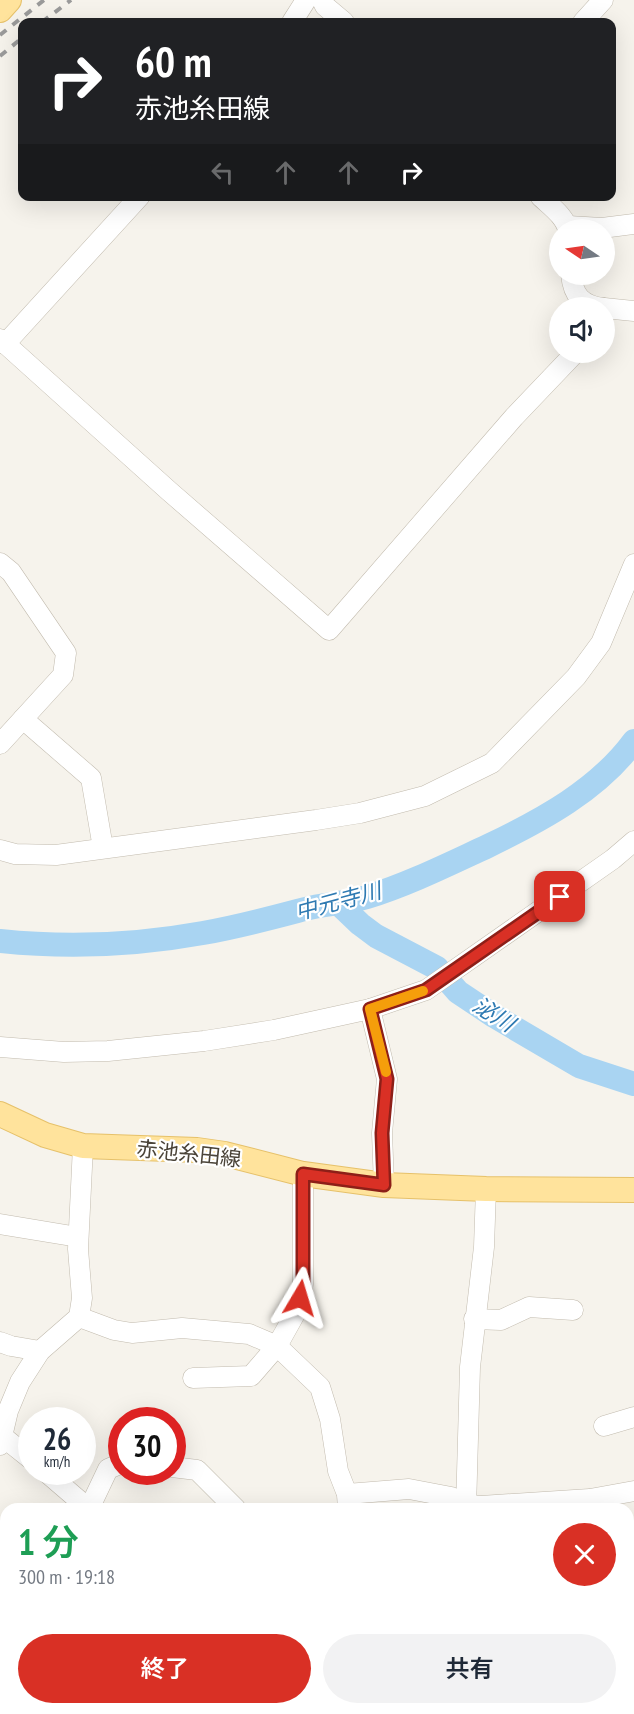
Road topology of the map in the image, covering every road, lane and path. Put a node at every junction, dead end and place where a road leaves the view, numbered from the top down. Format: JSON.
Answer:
{"nodes":[{"id":1,"x":9,"y":0,"type":"edge"},
{"id":2,"x":306,"y":0,"type":"edge"},
{"id":3,"x":322,"y":0,"type":"edge"},
{"id":4,"x":603,"y":0,"type":"edge"},
{"id":5,"x":0,"y":10,"type":"edge"},
{"id":6,"x":295,"y":18,"type":"edge"},
{"id":7,"x":339,"y":18,"type":"edge"},
{"id":8,"x":587,"y":18,"type":"edge"},
{"id":9,"x":135,"y":201,"type":"edge"},
{"id":10,"x":545,"y":201,"type":"edge"},
{"id":11,"x":562,"y":219,"type":"edge"},
{"id":12,"x":634,"y":224,"type":"edge"},
{"id":13,"x":615,"y":226,"type":"edge"},
{"id":14,"x":615,"y":309,"type":"edge"},
{"id":15,"x":634,"y":311,"type":"edge"},
{"id":16,"x":3,"y":341,"type":"edge"},
{"id":17,"x":566,"y":363,"type":"edge"},
{"id":18,"x":0,"y":562,"type":"edge"},
{"id":19,"x":634,"y":564,"type":"edge"},
{"id":20,"x":23,"y":719,"type":"junction"},
{"id":21,"x":0,"y":744,"type":"edge"},
{"id":22,"x":634,"y":841,"type":"edge"},
{"id":23,"x":103,"y":848,"type":"junction"},
{"id":24,"x":0,"y":850,"type":"edge"},
{"id":25,"x":370,"y":1009,"type":"junction"},
{"id":26,"x":0,"y":1047,"type":"edge"},
{"id":27,"x":0,"y":1114,"type":"edge"},
{"id":28,"x":83,"y":1146,"type":"junction"},
{"id":29,"x":303,"y":1174,"type":"junction"},
{"id":30,"x":384,"y":1185,"type":"junction"},
{"id":31,"x":486,"y":1189,"type":"junction"},
{"id":32,"x":634,"y":1190,"type":"edge"},
{"id":33,"x":1,"y":1230,"type":"edge"},
{"id":34,"x":78,"y":1238,"type":"junction"},
{"id":35,"x":573,"y":1310,"type":"dead end"},
{"id":36,"x":79,"y":1317,"type":"junction"},
{"id":37,"x":474,"y":1319,"type":"junction"},
{"id":38,"x":0,"y":1342,"type":"edge"},
{"id":39,"x":277,"y":1346,"type":"junction"},
{"id":40,"x":40,"y":1351,"type":"junction"},
{"id":41,"x":193,"y":1378,"type":"dead end"},
{"id":42,"x":634,"y":1417,"type":"edge"},
{"id":43,"x":604,"y":1426,"type":"dead end"},
{"id":44,"x":1,"y":1441,"type":"edge"},
{"id":45,"x":18,"y":1451,"type":"edge"},
{"id":46,"x":108,"y":1469,"type":"edge"},
{"id":47,"x":186,"y":1469,"type":"edge"},
{"id":48,"x":61,"y":1485,"type":"edge"},
{"id":49,"x":634,"y":1491,"type":"edge"},
{"id":50,"x":348,"y":1502,"type":"edge"},
{"id":51,"x":81,"y":1503,"type":"edge"},
{"id":52,"x":92,"y":1503,"type":"edge"},
{"id":53,"x":230,"y":1503,"type":"edge"},
{"id":54,"x":463,"y":1503,"type":"edge"},
{"id":55,"x":471,"y":1503,"type":"edge"},
{"id":56,"x":538,"y":1503,"type":"edge"}],
"edges":[{"from":1,"to":5,"type":"main road"},
{"from":2,"to":6,"type":"street"},
{"from":3,"to":7,"type":"street"},
{"from":4,"to":8,"type":"street"},
{"from":9,"to":16,"type":"street"},
{"from":10,"to":11,"type":"street"},
{"from":12,"to":13,"type":"street"},
{"from":14,"to":15,"type":"street"},
{"from":16,"to":17,"type":"street"},
{"from":18,"to":20,"type":"street"},
{"from":19,"to":23,"type":"street"},
{"from":20,"to":21,"type":"street"},
{"from":20,"to":23,"type":"street"},
{"from":22,"to":25,"type":"street"},
{"from":23,"to":24,"type":"street"},
{"from":25,"to":26,"type":"street"},
{"from":25,"to":30,"type":"street"},
{"from":27,"to":28,"type":"main road","name":"赤池糸田線"},
{"from":28,"to":29,"type":"main road","name":"赤池糸田線"},
{"from":28,"to":34,"type":"street"},
{"from":29,"to":30,"type":"main road","name":"赤池糸田線"},
{"from":29,"to":39,"type":"street"},
{"from":30,"to":31,"type":"main road","name":"赤池糸田線"},
{"from":31,"to":32,"type":"main road","name":"赤池糸田線"},
{"from":31,"to":37,"type":"street"},
{"from":33,"to":34,"type":"street"},
{"from":34,"to":36,"type":"street"},
{"from":35,"to":37,"type":"street"},
{"from":36,"to":39,"type":"street"},
{"from":36,"to":40,"type":"street"},
{"from":37,"to":55,"type":"street"},
{"from":38,"to":40,"type":"street"},
{"from":39,"to":41,"type":"street"},
{"from":39,"to":50,"type":"street"},
{"from":40,"to":44,"type":"street"},
{"from":42,"to":43,"type":"street"},
{"from":44,"to":45,"type":"street"},
{"from":46,"to":52,"type":"street"},
{"from":47,"to":53,"type":"street"},
{"from":48,"to":51,"type":"street"},
{"from":49,"to":56,"type":"street"},
{"from":50,"to":54,"type":"street"}]}
